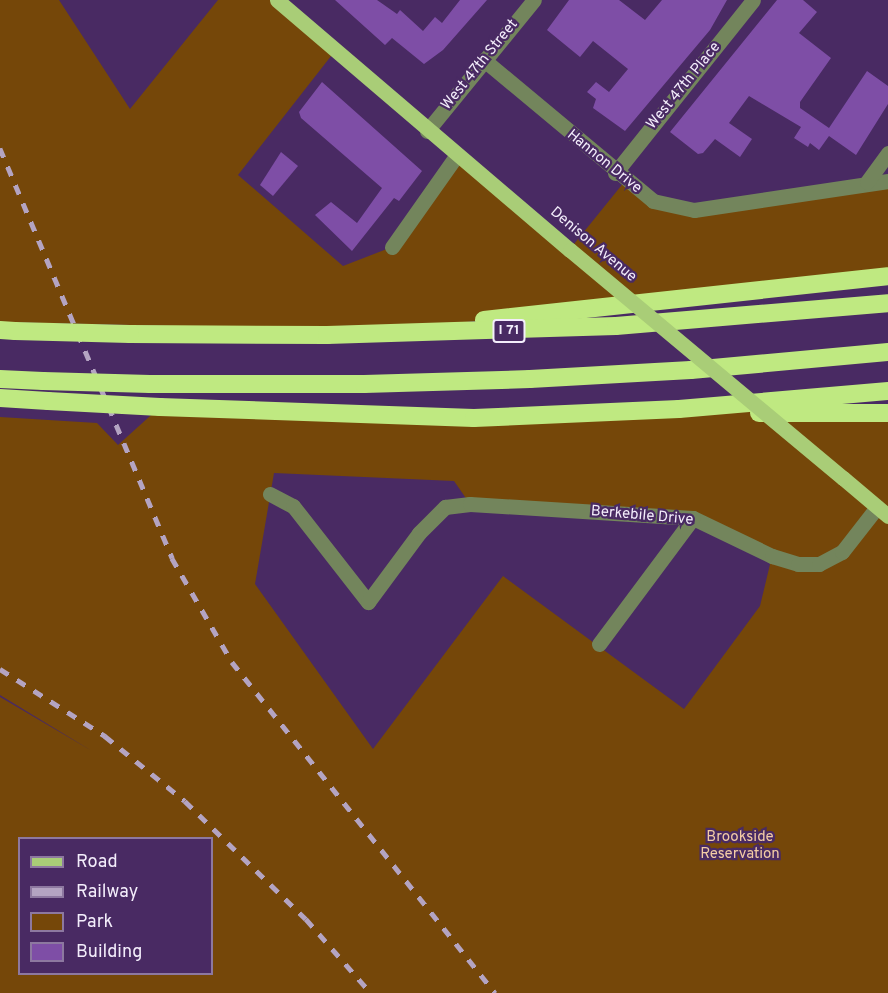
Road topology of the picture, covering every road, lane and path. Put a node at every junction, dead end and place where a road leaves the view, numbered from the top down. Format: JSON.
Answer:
{"nodes":[{"id":1,"x":277,"y":0,"type":"edge"},
{"id":2,"x":534,"y":0,"type":"edge"},
{"id":3,"x":753,"y":0,"type":"edge"},
{"id":4,"x":484,"y":60,"type":"junction"},
{"id":5,"x":427,"y":131,"type":"junction"},
{"id":6,"x":888,"y":153,"type":"edge"},
{"id":7,"x":457,"y":155,"type":"junction"},
{"id":8,"x":615,"y":173,"type":"junction"},
{"id":9,"x":888,"y":182,"type":"edge"},
{"id":10,"x":867,"y":183,"type":"junction"},
{"id":11,"x":392,"y":247,"type":"dead end"},
{"id":12,"x":888,"y":276,"type":"edge"},
{"id":13,"x":888,"y":303,"type":"edge"},
{"id":14,"x":7,"y":331,"type":"edge"},
{"id":15,"x":327,"y":335,"type":"junction"},
{"id":16,"x":888,"y":352,"type":"edge"},
{"id":17,"x":0,"y":379,"type":"edge"},
{"id":18,"x":888,"y":391,"type":"edge"},
{"id":19,"x":0,"y":398,"type":"edge"},
{"id":20,"x":679,"y":409,"type":"junction"},
{"id":21,"x":888,"y":413,"type":"edge"},
{"id":22,"x":270,"y":494,"type":"dead end"},
{"id":23,"x":883,"y":512,"type":"edge"},
{"id":24,"x":693,"y":518,"type":"junction"},
{"id":25,"x":599,"y":644,"type":"dead end"}],
"edges":[{"from":1,"to":5,"type":"main road","name":"Denison Avenue"},
{"from":2,"to":4,"type":"street","name":"West 47th Street"},
{"from":3,"to":8,"type":"street","name":"West 47th Place"},
{"from":4,"to":5,"type":"street","name":"West 47th Street"},
{"from":4,"to":8,"type":"street","name":"Hannon Drive"},
{"from":5,"to":7,"type":"main road","name":"Denison Avenue"},
{"from":6,"to":10,"type":"street"},
{"from":7,"to":11,"type":"street"},
{"from":7,"to":23,"type":"main road","name":"Denison Avenue","bridge":true},
{"from":8,"to":10,"type":"street","name":"Hannon Drive"},
{"from":9,"to":10,"type":"street","name":"Hannon Drive"},
{"from":12,"to":15,"type":"highway"},
{"from":13,"to":15,"type":"highway","number":"I 71"},
{"from":14,"to":15,"type":"highway","number":"I 71","bridge":true},
{"from":16,"to":17,"type":"highway","bridge":true},
{"from":18,"to":20,"type":"highway"},
{"from":19,"to":20,"type":"highway","bridge":true},
{"from":20,"to":21,"type":"highway"},
{"from":22,"to":24,"type":"street","name":"Berkebile Drive"},
{"from":23,"to":24,"type":"street","name":"Berkebile Drive"},
{"from":24,"to":25,"type":"street"}]}
